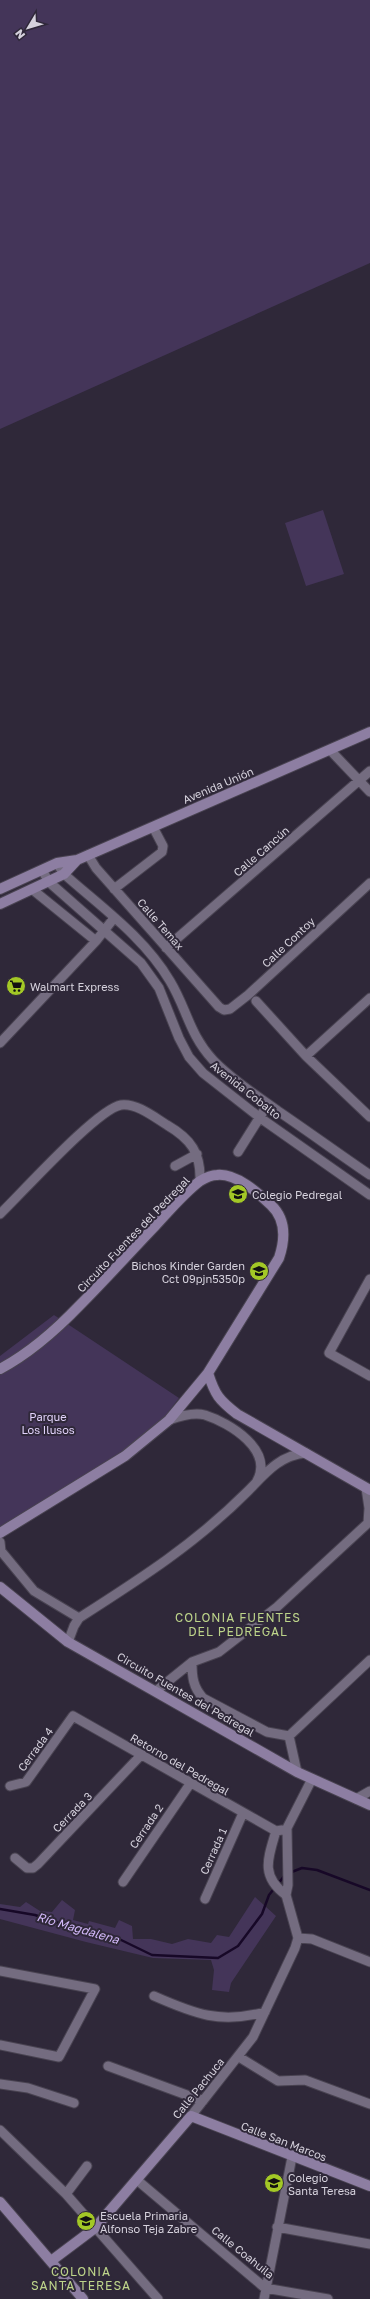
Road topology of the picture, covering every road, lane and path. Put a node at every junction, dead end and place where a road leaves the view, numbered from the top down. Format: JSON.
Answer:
{"nodes":[{"id":1,"x":370,"y":732,"type":"edge"},
{"id":2,"x":330,"y":750,"type":"junction"},
{"id":3,"x":370,"y":771,"type":"edge"},
{"id":4,"x":360,"y":781,"type":"junction"},
{"id":5,"x":370,"y":792,"type":"edge"},
{"id":6,"x":153,"y":827,"type":"junction"},
{"id":7,"x":88,"y":855,"type":"junction"},
{"id":8,"x":76,"y":860,"type":"junction"},
{"id":9,"x":57,"y":863,"type":"junction"},
{"id":10,"x":42,"y":870,"type":"junction"},
{"id":11,"x":64,"y":874,"type":"junction"},
{"id":12,"x":49,"y":882,"type":"junction"},
{"id":13,"x":370,"y":882,"type":"edge"},
{"id":14,"x":0,"y":889,"type":"edge"},
{"id":15,"x":114,"y":889,"type":"junction"},
{"id":16,"x":33,"y":890,"type":"junction"},
{"id":17,"x":0,"y":904,"type":"edge"},
{"id":18,"x":114,"y":918,"type":"junction"},
{"id":19,"x":105,"y":930,"type":"junction"},
{"id":20,"x":96,"y":941,"type":"junction"},
{"id":21,"x":166,"y":948,"type":"junction"},
{"id":22,"x":370,"y":998,"type":"edge"},
{"id":23,"x":256,"y":1001,"type":"dead end"},
{"id":24,"x":219,"y":1007,"type":"joint"},
{"id":25,"x":0,"y":1043,"type":"edge"},
{"id":26,"x":306,"y":1056,"type":"junction"},
{"id":27,"x":268,"y":1104,"type":"junction"},
{"id":28,"x":370,"y":1116,"type":"edge"},
{"id":29,"x":259,"y":1117,"type":"junction"},
{"id":30,"x":238,"y":1152,"type":"dead end"},
{"id":31,"x":197,"y":1154,"type":"junction"},
{"id":32,"x":175,"y":1166,"type":"dead end"},
{"id":33,"x":370,"y":1175,"type":"edge"},
{"id":34,"x":200,"y":1181,"type":"junction"},
{"id":35,"x":370,"y":1195,"type":"edge"},
{"id":36,"x":0,"y":1214,"type":"edge"},
{"id":37,"x":370,"y":1279,"type":"edge"},
{"id":38,"x":0,"y":1369,"type":"edge"},
{"id":39,"x":208,"y":1373,"type":"junction"},
{"id":40,"x":370,"y":1376,"type":"edge"},
{"id":41,"x":169,"y":1420,"type":"junction"},
{"id":42,"x":306,"y":1453,"type":"junction"},
{"id":43,"x":256,"y":1483,"type":"junction"},
{"id":44,"x":368,"y":1489,"type":"edge"},
{"id":45,"x":369,"y":1523,"type":"edge"},
{"id":46,"x":0,"y":1533,"type":"edge"},
{"id":47,"x":0,"y":1542,"type":"edge"},
{"id":48,"x":0,"y":1587,"type":"edge"},
{"id":49,"x":79,"y":1618,"type":"junction"},
{"id":50,"x":68,"y":1642,"type":"junction"},
{"id":51,"x":370,"y":1660,"type":"edge"},
{"id":52,"x":192,"y":1662,"type":"junction"},
{"id":53,"x":156,"y":1691,"type":"junction"},
{"id":54,"x":73,"y":1716,"type":"joint"},
{"id":55,"x":290,"y":1736,"type":"junction"},
{"id":56,"x":142,"y":1754,"type":"junction"},
{"id":57,"x":297,"y":1772,"type":"junction"},
{"id":58,"x":312,"y":1779,"type":"junction"},
{"id":59,"x":190,"y":1784,"type":"junction"},
{"id":60,"x":10,"y":1786,"type":"dead end"},
{"id":61,"x":370,"y":1791,"type":"edge"},
{"id":62,"x":356,"y":1799,"type":"junction"},
{"id":63,"x":370,"y":1805,"type":"edge"},
{"id":64,"x":243,"y":1813,"type":"junction"},
{"id":65,"x":287,"y":1828,"type":"junction"},
{"id":66,"x":276,"y":1831,"type":"junction"},
{"id":67,"x":14,"y":1858,"type":"dead end"},
{"id":68,"x":123,"y":1882,"type":"dead end"},
{"id":69,"x":286,"y":1895,"type":"junction"},
{"id":70,"x":205,"y":1898,"type":"dead end"},
{"id":71,"x":298,"y":1938,"type":"junction"},
{"id":72,"x":370,"y":1962,"type":"edge"},
{"id":73,"x":0,"y":1971,"type":"edge"},
{"id":74,"x":154,"y":1996,"type":"dead end"},
{"id":75,"x":265,"y":2012,"type":"junction"},
{"id":76,"x":0,"y":2045,"type":"edge"},
{"id":77,"x":239,"y":2057,"type":"junction"},
{"id":78,"x":108,"y":2066,"type":"dead end"},
{"id":79,"x":0,"y":2084,"type":"edge"},
{"id":80,"x":203,"y":2100,"type":"junction"},
{"id":81,"x":74,"y":2103,"type":"dead end"},
{"id":82,"x":370,"y":2104,"type":"edge"},
{"id":83,"x":191,"y":2116,"type":"junction"},
{"id":84,"x":0,"y":2130,"type":"edge"},
{"id":85,"x":292,"y":2157,"type":"junction"},
{"id":86,"x":87,"y":2166,"type":"dead end"},
{"id":87,"x":136,"y":2180,"type":"junction"},
{"id":88,"x":370,"y":2186,"type":"edge"},
{"id":89,"x":66,"y":2194,"type":"junction"},
{"id":90,"x":0,"y":2202,"type":"edge"},
{"id":91,"x":277,"y":2227,"type":"junction"},
{"id":92,"x":95,"y":2228,"type":"junction"},
{"id":93,"x":370,"y":2244,"type":"edge"},
{"id":94,"x":51,"y":2261,"type":"junction"},
{"id":95,"x":265,"y":2288,"type":"junction"},
{"id":96,"x":83,"y":2299,"type":"edge"},
{"id":97,"x":158,"y":2299,"type":"edge"},
{"id":98,"x":264,"y":2299,"type":"edge"},
{"id":99,"x":328,"y":2299,"type":"edge"}],
"edges":[{"from":1,"to":2,"type":"street","name":"Avenida Unión"},
{"from":2,"to":4,"type":"street"},
{"from":2,"to":6,"type":"street","name":"Avenida Unión"},
{"from":3,"to":4,"type":"street","name":"Calle Cancún"},
{"from":4,"to":5,"type":"street"},
{"from":4,"to":21,"type":"street","name":"Calle Cancún"},
{"from":6,"to":7,"type":"street","name":"Avenida Unión"},
{"from":6,"to":15,"type":"street"},
{"from":7,"to":8,"type":"street","name":"Avenida Unión"},
{"from":7,"to":15,"type":"street","name":"Calle Temax"},
{"from":8,"to":9,"type":"street","name":"Avenida Unión"},
{"from":8,"to":11,"type":"street","name":"Avenida Unión"},
{"from":9,"to":10,"type":"street","name":"Avenida Unión"},
{"from":9,"to":11,"type":"street","name":"Avenida Cobalto"},
{"from":10,"to":12,"type":"street","name":"Avenida Cobalto"},
{"from":10,"to":14,"type":"street","name":"Avenida Unión"},
{"from":11,"to":12,"type":"street","name":"Avenida Unión"},
{"from":11,"to":18,"type":"street","name":"Avenida Cobalto"},
{"from":12,"to":16,"type":"street","name":"Avenida Unión"},
{"from":12,"to":19,"type":"street","name":"Avenida Cobalto"},
{"from":13,"to":24,"type":"street","name":"Calle Contoy"},
{"from":15,"to":21,"type":"street","name":"Calle Temax"},
{"from":16,"to":17,"type":"street","name":"Avenida Unión"},
{"from":16,"to":20,"type":"street"},
{"from":18,"to":19,"type":"street"},
{"from":18,"to":27,"type":"street","name":"Avenida Cobalto"},
{"from":19,"to":20,"type":"street"},
{"from":19,"to":29,"type":"street","name":"Avenida Cobalto"},
{"from":20,"to":25,"type":"street"},
{"from":21,"to":24,"type":"street","name":"Calle Temax"},
{"from":22,"to":26,"type":"street"},
{"from":23,"to":26,"type":"street"},
{"from":26,"to":28,"type":"street"},
{"from":27,"to":29,"type":"street"},
{"from":27,"to":33,"type":"street","name":"Avenida Cobalto"},
{"from":29,"to":30,"type":"street"},
{"from":29,"to":35,"type":"street","name":"Avenida Cobalto"},
{"from":31,"to":32,"type":"street"},
{"from":31,"to":34,"type":"street"},
{"from":31,"to":36,"type":"street"},
{"from":34,"to":38,"type":"street","name":"Circuito Fuentes del Pedregal"},
{"from":34,"to":39,"type":"street","name":"Circuito Fuentes del Pedregal"},
{"from":37,"to":40,"type":"street"},
{"from":39,"to":41,"type":"street","name":"Circuito Fuentes del Pedregal"},
{"from":39,"to":42,"type":"street"},
{"from":41,"to":43,"type":"street"},
{"from":41,"to":46,"type":"street","name":"Circuito Fuentes del Pedregal"},
{"from":42,"to":43,"type":"street"},
{"from":42,"to":44,"type":"street"},
{"from":43,"to":49,"type":"street"},
{"from":44,"to":45,"type":"street"},
{"from":45,"to":52,"type":"street"},
{"from":47,"to":49,"type":"street"},
{"from":48,"to":50,"type":"street","name":"Circuito Fuentes del Pedregal"},
{"from":49,"to":50,"type":"street"},
{"from":50,"to":53,"type":"street","name":"Circuito Fuentes del Pedregal"},
{"from":51,"to":55,"type":"street"},
{"from":52,"to":53,"type":"street"},
{"from":52,"to":55,"type":"street"},
{"from":53,"to":57,"type":"street","name":"Circuito Fuentes del Pedregal"},
{"from":54,"to":56,"type":"street","name":"Retorno del Pedregal"},
{"from":54,"to":60,"type":"street","name":"Cerrada 4"},
{"from":55,"to":57,"type":"street"},
{"from":56,"to":59,"type":"street","name":"Retorno del Pedregal"},
{"from":56,"to":67,"type":"street","name":"Cerrada 3"},
{"from":57,"to":58,"type":"street","name":"Circuito Fuentes del Pedregal"},
{"from":58,"to":62,"type":"street","name":"Circuito Fuentes del Pedregal"},
{"from":58,"to":65,"type":"street"},
{"from":59,"to":64,"type":"street","name":"Retorno del Pedregal"},
{"from":59,"to":68,"type":"street","name":"Cerrada 2"},
{"from":61,"to":62,"type":"street"},
{"from":62,"to":63,"type":"street","name":"Circuito Fuentes del Pedregal"},
{"from":64,"to":66,"type":"street","name":"Retorno del Pedregal"},
{"from":64,"to":70,"type":"street","name":"Cerrada 1"},
{"from":65,"to":66,"type":"street"},
{"from":65,"to":69,"type":"street"},
{"from":66,"to":69,"type":"street"},
{"from":69,"to":71,"type":"street"},
{"from":71,"to":72,"type":"street"},
{"from":71,"to":75,"type":"street","name":"Calle Pachuca"},
{"from":73,"to":76,"type":"street"},
{"from":74,"to":75,"type":"street"},
{"from":75,"to":77,"type":"street","name":"Calle Pachuca"},
{"from":77,"to":80,"type":"street","name":"Calle Pachuca"},
{"from":77,"to":82,"type":"street"},
{"from":78,"to":80,"type":"street"},
{"from":79,"to":81,"type":"street"},
{"from":80,"to":83,"type":"street","name":"Calle Pachuca"},
{"from":83,"to":85,"type":"street","name":"Calle San Marcos"},
{"from":83,"to":87,"type":"street","name":"Calle Pachuca"},
{"from":84,"to":89,"type":"street"},
{"from":85,"to":88,"type":"street","name":"Calle San Marcos"},
{"from":85,"to":91,"type":"street"},
{"from":86,"to":89,"type":"street"},
{"from":87,"to":92,"type":"street","name":"Calle Pachuca"},
{"from":87,"to":95,"type":"street","name":"Calle Coahuila"},
{"from":89,"to":92,"type":"street"},
{"from":90,"to":94,"type":"street"},
{"from":91,"to":93,"type":"street"},
{"from":91,"to":95,"type":"street"},
{"from":92,"to":94,"type":"street","name":"Calle Pachuca"},
{"from":92,"to":97,"type":"street"},
{"from":94,"to":96,"type":"street"},
{"from":95,"to":98,"type":"street"},
{"from":95,"to":99,"type":"street","name":"Calle Coahuila"}]}
